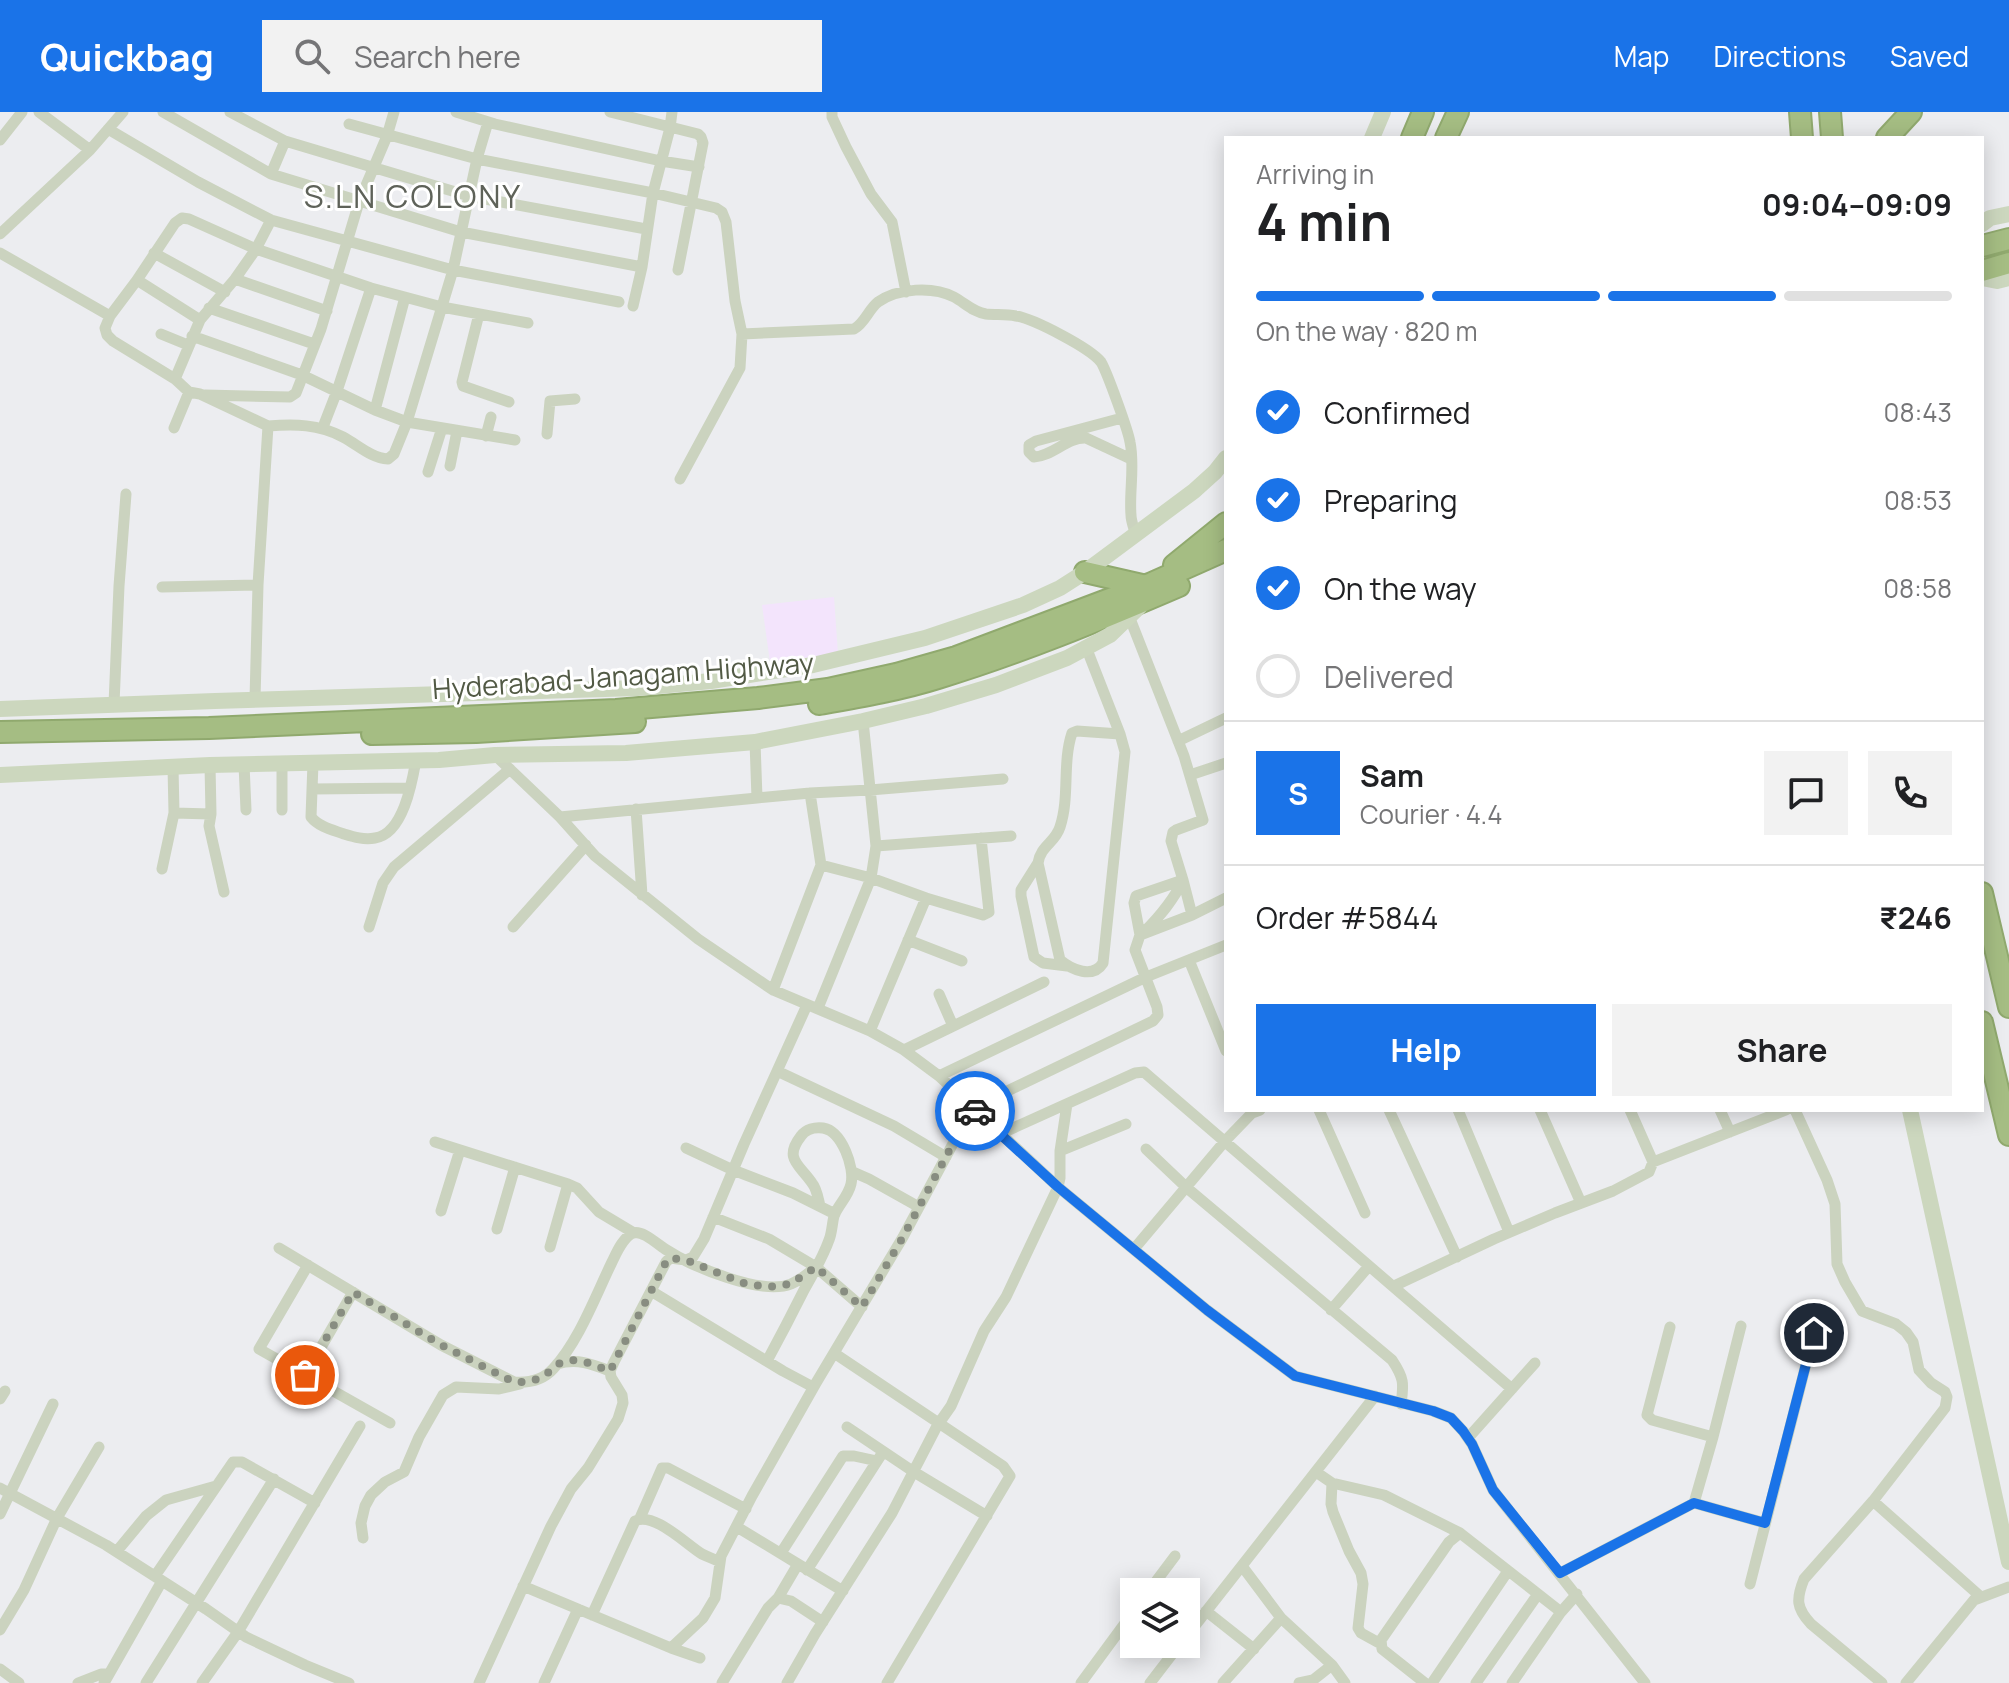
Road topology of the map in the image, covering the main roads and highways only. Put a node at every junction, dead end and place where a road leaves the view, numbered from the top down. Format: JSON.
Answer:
{"nodes":[{"id":1,"x":1423,"y":112,"type":"edge"},
{"id":2,"x":1458,"y":112,"type":"edge"},
{"id":3,"x":1830,"y":112,"type":"edge"},
{"id":4,"x":1911,"y":112,"type":"edge"},
{"id":5,"x":1413,"y":136,"type":"edge"},
{"id":6,"x":1447,"y":136,"type":"edge"},
{"id":7,"x":1832,"y":136,"type":"edge"},
{"id":8,"x":1889,"y":136,"type":"edge"},
{"id":9,"x":2009,"y":239,"type":"edge"},
{"id":10,"x":1984,"y":245,"type":"edge"},
{"id":11,"x":2009,"y":263,"type":"edge"},
{"id":12,"x":1984,"y":270,"type":"edge"},
{"id":13,"x":1224,"y":525,"type":"edge"},
{"id":14,"x":1224,"y":551,"type":"edge"},
{"id":15,"x":1224,"y":566,"type":"edge"},
{"id":16,"x":1085,"y":572,"type":"road end"},
{"id":17,"x":1146,"y":590,"type":"junction"},
{"id":18,"x":0,"y":732,"type":"edge"},
{"id":19,"x":0,"y":745,"type":"edge"},
{"id":20,"x":1984,"y":901,"type":"edge"},
{"id":21,"x":2009,"y":1007,"type":"edge"},
{"id":22,"x":1984,"y":1030,"type":"edge"},
{"id":23,"x":2009,"y":1135,"type":"edge"}],
"edges":[{"from":1,"to":5,"type":"highway"},
{"from":2,"to":6,"type":"highway"},
{"from":3,"to":7,"type":"highway"},
{"from":4,"to":8,"type":"highway"},
{"from":9,"to":10,"type":"highway"},
{"from":11,"to":12,"type":"highway"},
{"from":13,"to":17,"type":"highway"},
{"from":14,"to":17,"type":"highway","name":"Hyderabad-Janagam Highway"},
{"from":15,"to":17,"type":"highway","name":"Hyderabad-Janagam Highway"},
{"from":16,"to":17,"type":"highway"},
{"from":17,"to":18,"type":"highway","name":"Hyderabad-Janagam Highway"},
{"from":17,"to":19,"type":"highway","name":"Hyderabad-Janagam Highway"},
{"from":20,"to":21,"type":"highway"},
{"from":22,"to":23,"type":"highway"}]}
